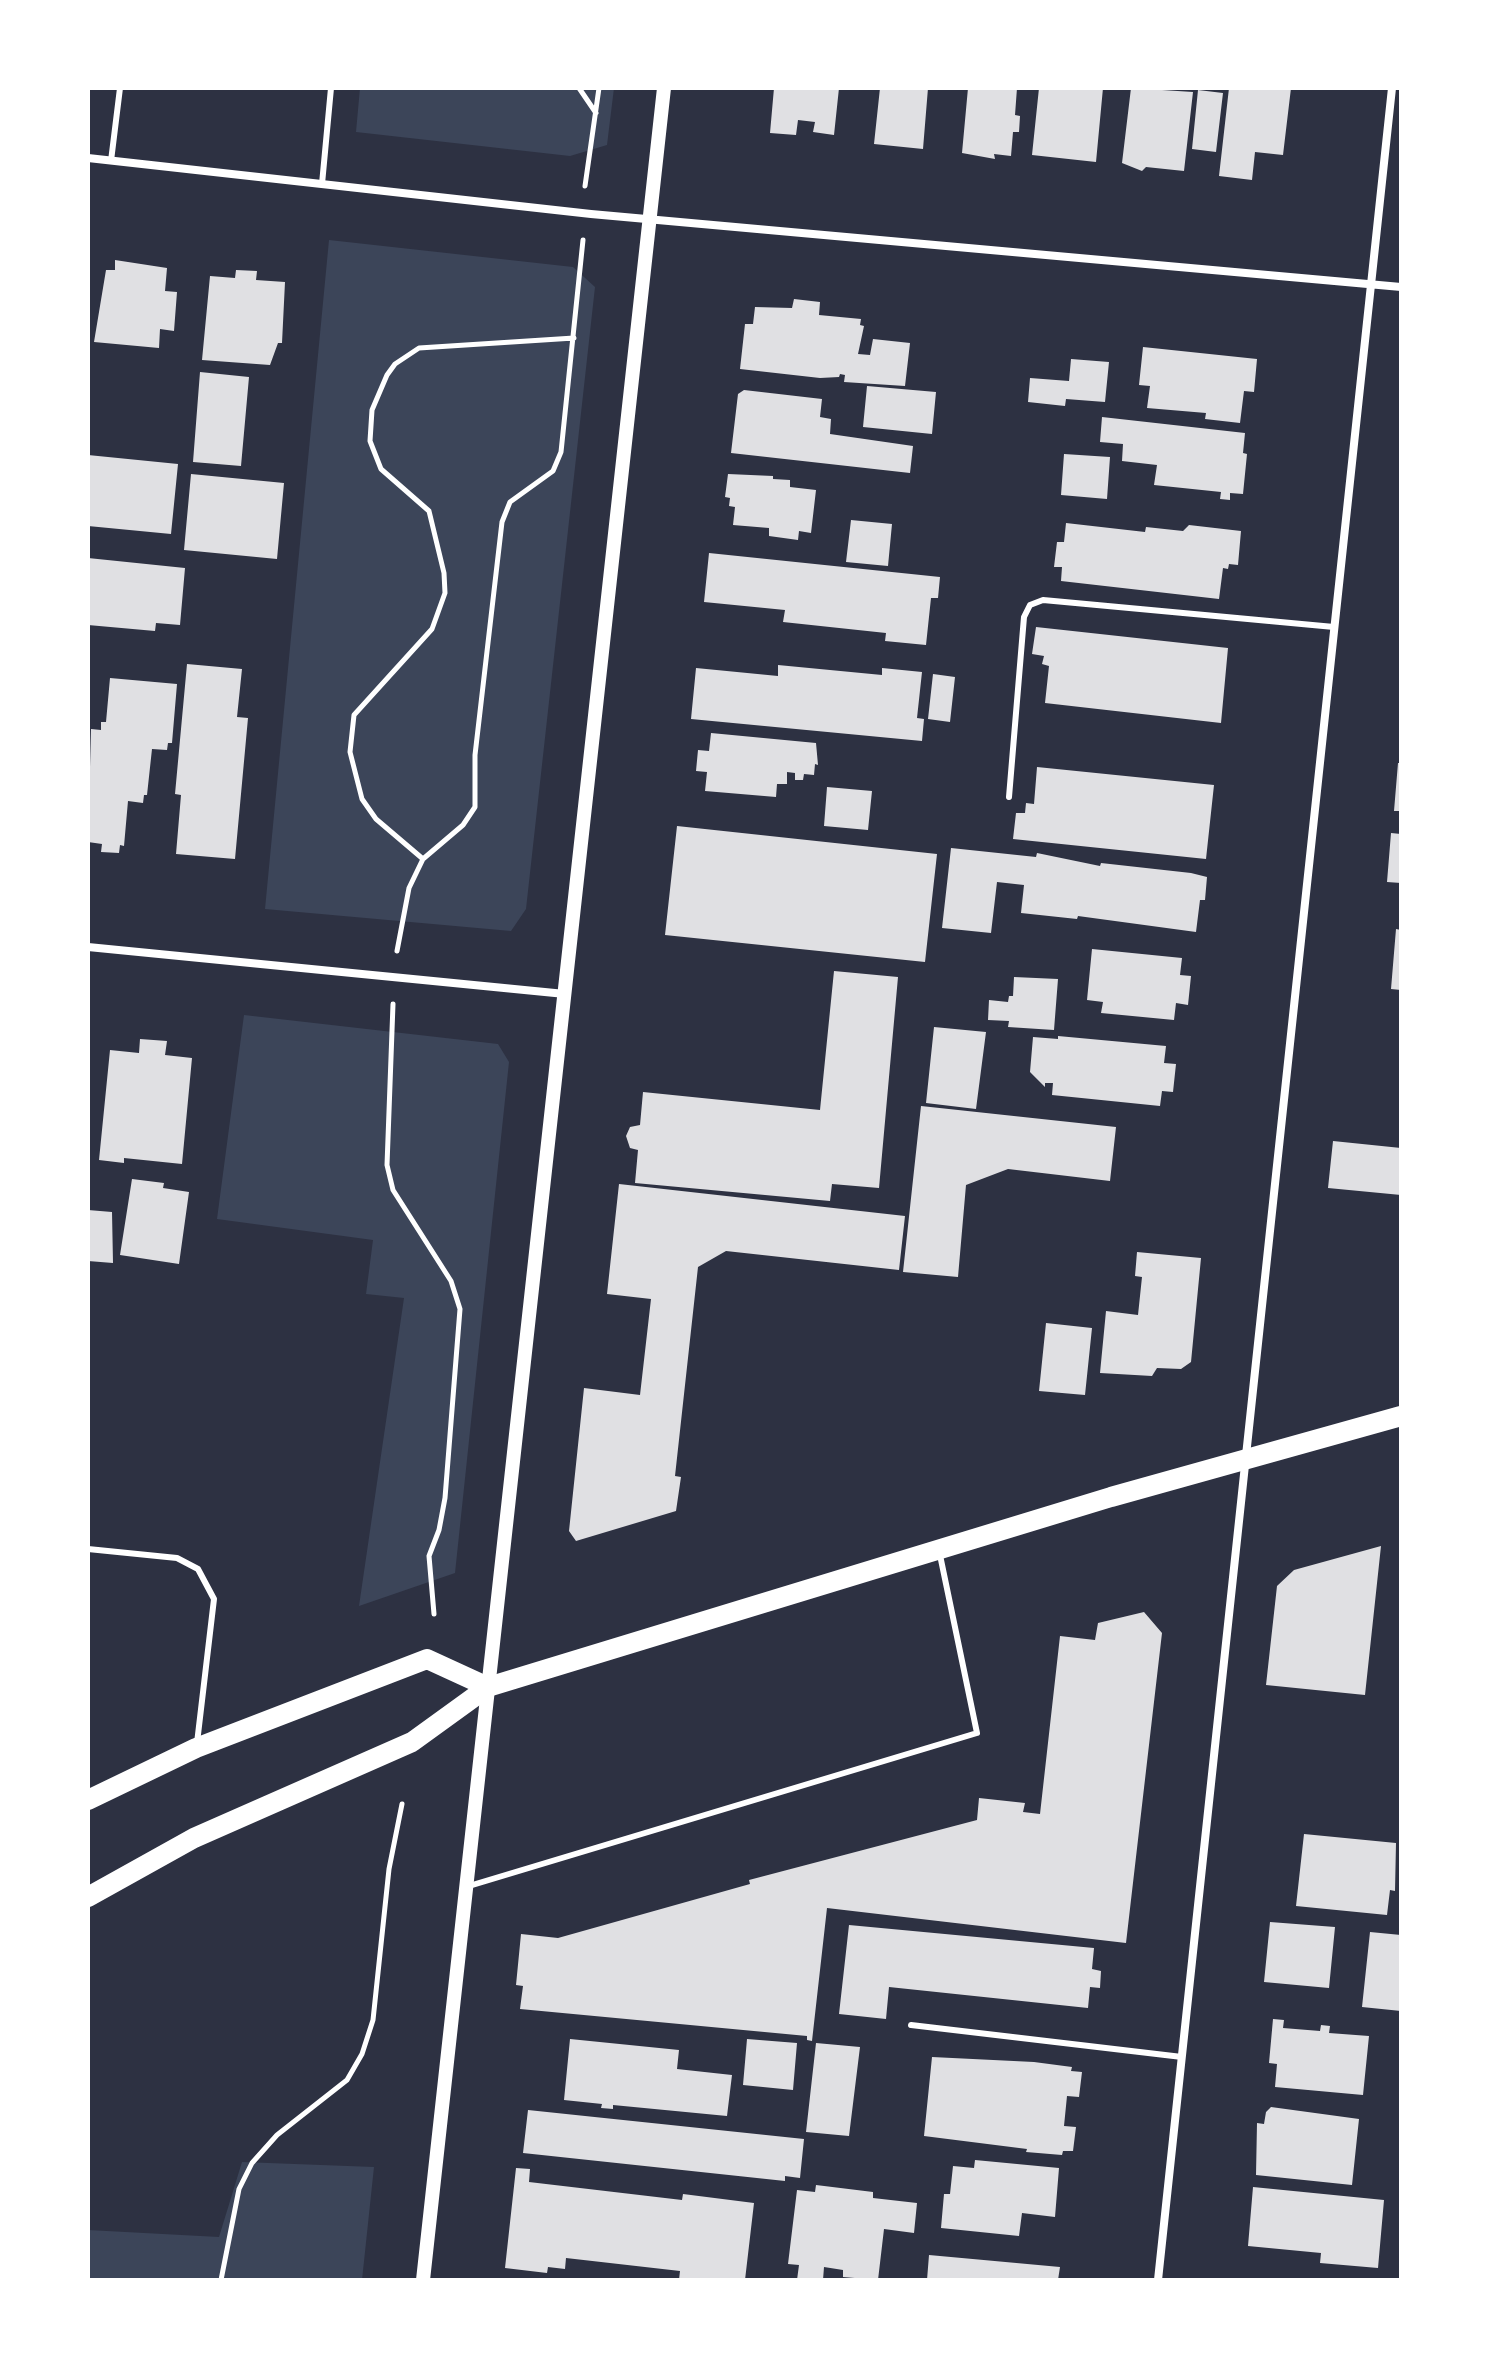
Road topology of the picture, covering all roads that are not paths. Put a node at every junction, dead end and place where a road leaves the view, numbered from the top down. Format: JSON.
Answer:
{"nodes":[{"id":1,"x":120,"y":88,"type":"edge"},
{"id":2,"x":331,"y":88,"type":"edge"},
{"id":3,"x":664,"y":88,"type":"edge"},
{"id":4,"x":1392,"y":88,"type":"edge"},
{"id":5,"x":88,"y":158,"type":"edge"},
{"id":6,"x":111,"y":161,"type":"junction"},
{"id":7,"x":322,"y":184,"type":"junction"},
{"id":8,"x":649,"y":219,"type":"junction"},
{"id":9,"x":1370,"y":284,"type":"junction"},
{"id":10,"x":1401,"y":287,"type":"edge"},
{"id":11,"x":1334,"y":627,"type":"junction"},
{"id":12,"x":1009,"y":797,"type":"dead end"},
{"id":13,"x":88,"y":947,"type":"edge"},
{"id":14,"x":565,"y":994,"type":"junction"},
{"id":15,"x":1401,"y":1416,"type":"edge"},
{"id":16,"x":1246,"y":1458,"type":"junction"},
{"id":17,"x":88,"y":1549,"type":"edge"},
{"id":18,"x":939,"y":1551,"type":"junction"},
{"id":19,"x":488,"y":1687,"type":"junction"},
{"id":20,"x":196,"y":1748,"type":"junction"},
{"id":21,"x":88,"y":1800,"type":"edge"},
{"id":22,"x":466,"y":1887,"type":"junction"},
{"id":23,"x":88,"y":1897,"type":"edge"},
{"id":24,"x":911,"y":2025,"type":"dead end"},
{"id":25,"x":1182,"y":2057,"type":"junction"},
{"id":26,"x":423,"y":2280,"type":"edge"},
{"id":27,"x":1158,"y":2280,"type":"edge"}],
"edges":[{"from":1,"to":6,"type":"lane"},
{"from":2,"to":7,"type":"lane"},
{"from":3,"to":8,"type":"street"},
{"from":4,"to":9,"type":"street"},
{"from":5,"to":6,"type":"street"},
{"from":6,"to":7,"type":"street"},
{"from":7,"to":8,"type":"street"},
{"from":8,"to":9,"type":"street"},
{"from":8,"to":14,"type":"street"},
{"from":9,"to":10,"type":"street"},
{"from":9,"to":11,"type":"street"},
{"from":11,"to":12,"type":"lane"},
{"from":11,"to":16,"type":"street"},
{"from":13,"to":14,"type":"street"},
{"from":14,"to":19,"type":"street"},
{"from":15,"to":16,"type":"main road"},
{"from":16,"to":18,"type":"main road"},
{"from":16,"to":25,"type":"street"},
{"from":17,"to":20,"type":"lane"},
{"from":18,"to":19,"type":"main road"},
{"from":18,"to":22,"type":"lane"},
{"from":19,"to":20,"type":"main road"},
{"from":19,"to":22,"type":"street"},
{"from":19,"to":23,"type":"main road"},
{"from":20,"to":21,"type":"main road"},
{"from":22,"to":26,"type":"street"},
{"from":24,"to":25,"type":"lane"},
{"from":25,"to":27,"type":"street"}]}
